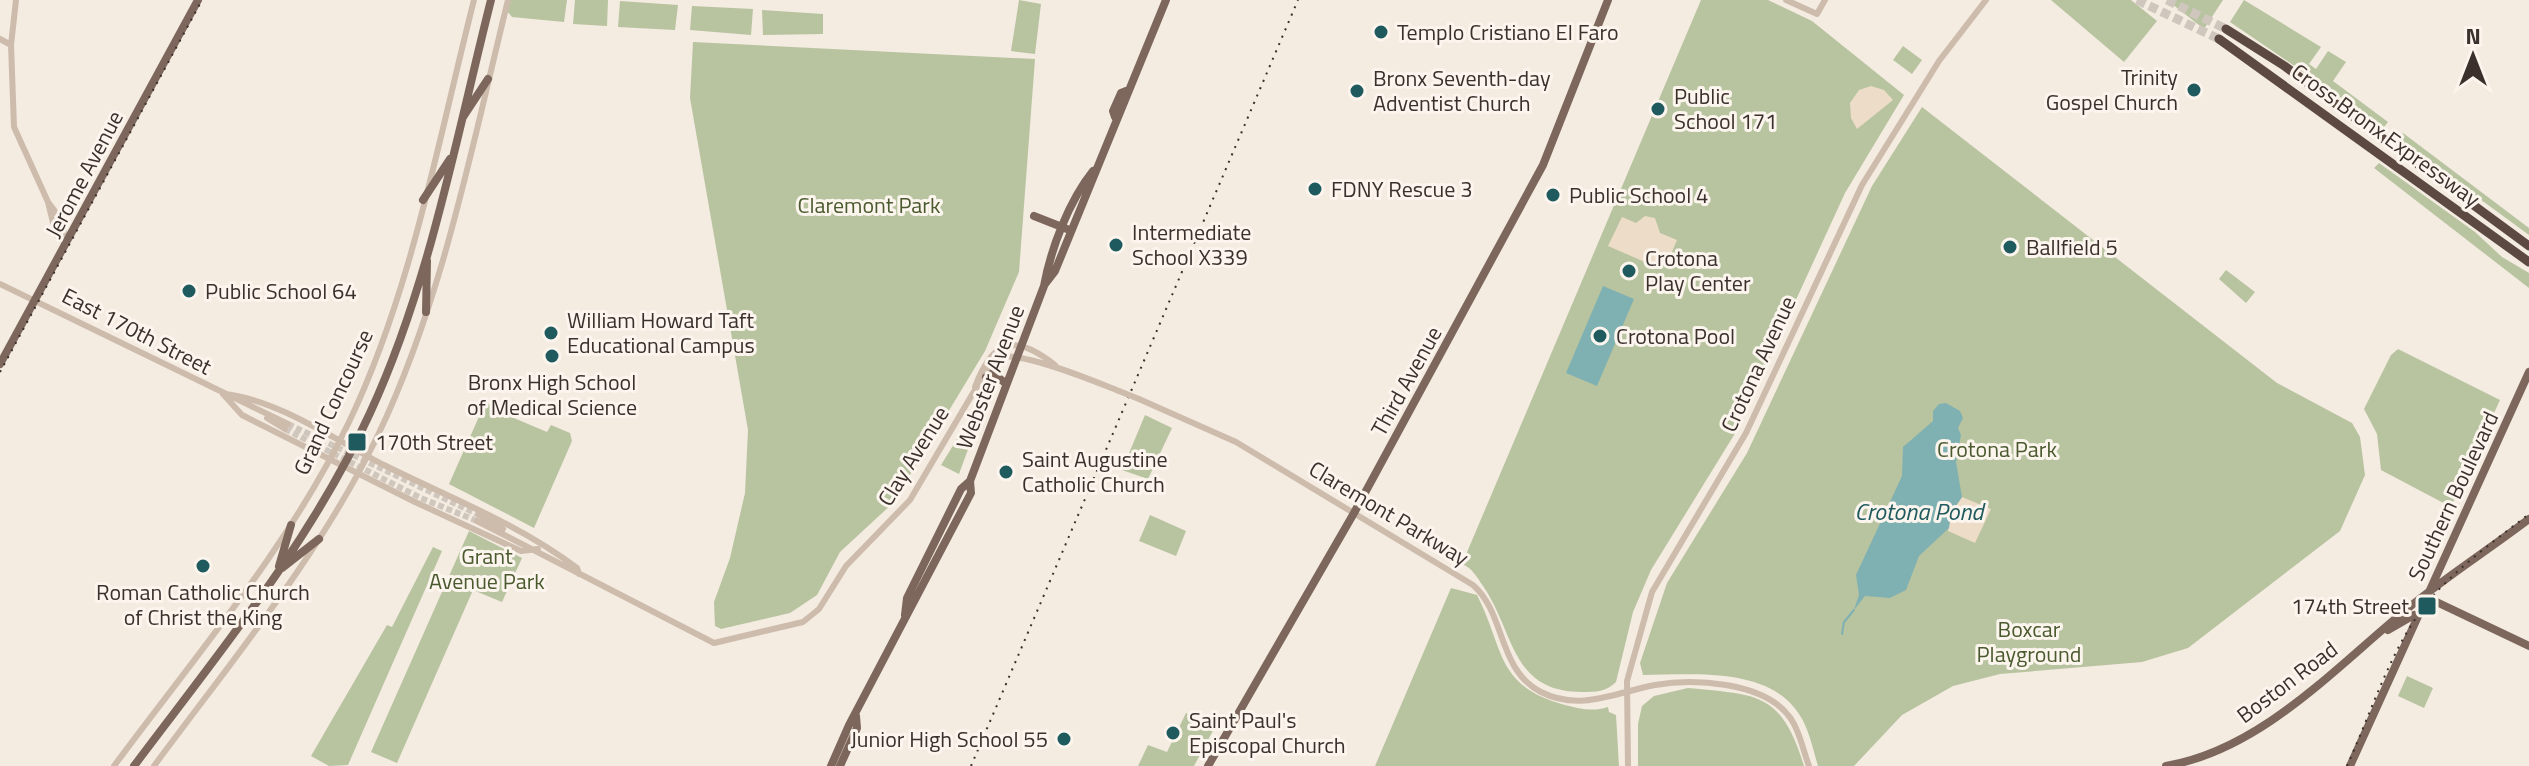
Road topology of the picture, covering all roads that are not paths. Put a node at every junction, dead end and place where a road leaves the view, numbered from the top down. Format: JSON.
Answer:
{"nodes":[{"id":1,"x":16,"y":0,"type":"edge"},
{"id":2,"x":198,"y":0,"type":"edge"},
{"id":3,"x":474,"y":0,"type":"edge"},
{"id":4,"x":491,"y":0,"type":"edge"},
{"id":5,"x":508,"y":0,"type":"edge"},
{"id":6,"x":1166,"y":0,"type":"edge"},
{"id":7,"x":1608,"y":0,"type":"edge"},
{"id":8,"x":1786,"y":0,"type":"edge"},
{"id":9,"x":1825,"y":0,"type":"edge"},
{"id":10,"x":1986,"y":0,"type":"edge"},
{"id":11,"x":2226,"y":29,"type":"tunnel mouth"},
{"id":12,"x":0,"y":39,"type":"edge"},
{"id":13,"x":2219,"y":39,"type":"tunnel mouth"},
{"id":14,"x":11,"y":45,"type":"junction"},
{"id":15,"x":488,"y":79,"type":"junction"},
{"id":16,"x":460,"y":121,"type":"junction"},
{"id":17,"x":451,"y":159,"type":"junction"},
{"id":18,"x":423,"y":200,"type":"junction"},
{"id":19,"x":1034,"y":216,"type":"dead end"},
{"id":20,"x":1068,"y":229,"type":"junction"},
{"id":21,"x":66,"y":244,"type":"junction"},
{"id":22,"x":2529,"y":246,"type":"edge"},
{"id":23,"x":426,"y":256,"type":"junction"},
{"id":24,"x":2529,"y":262,"type":"edge"},
{"id":25,"x":0,"y":284,"type":"edge"},
{"id":26,"x":36,"y":300,"type":"junction"},
{"id":27,"x":426,"y":312,"type":"junction"},
{"id":28,"x":1020,"y":346,"type":"junction"},
{"id":29,"x":1016,"y":357,"type":"junction"},
{"id":30,"x":0,"y":364,"type":"edge"},
{"id":31,"x":1058,"y":367,"type":"junction"},
{"id":32,"x":2529,"y":372,"type":"edge"},
{"id":33,"x":986,"y":377,"type":"junction"},
{"id":34,"x":1005,"y":383,"type":"junction"},
{"id":35,"x":973,"y":393,"type":"junction"},
{"id":36,"x":223,"y":394,"type":"junction"},
{"id":37,"x":287,"y":427,"type":"tunnel mouth"},
{"id":38,"x":339,"y":442,"type":"junction"},
{"id":39,"x":353,"y":449,"type":"junction"},
{"id":40,"x":367,"y":456,"type":"junction"},
{"id":41,"x":329,"y":460,"type":"junction"},
{"id":42,"x":343,"y":467,"type":"junction"},
{"id":43,"x":358,"y":474,"type":"junction"},
{"id":44,"x":1354,"y":513,"type":"junction"},
{"id":45,"x":478,"y":518,"type":"tunnel mouth"},
{"id":46,"x":2529,"y":519,"type":"edge"},
{"id":47,"x":291,"y":525,"type":"junction"},
{"id":48,"x":319,"y":539,"type":"junction"},
{"id":49,"x":538,"y":549,"type":"junction"},
{"id":50,"x":2443,"y":561,"type":"junction"},
{"id":51,"x":278,"y":570,"type":"junction"},
{"id":52,"x":579,"y":574,"type":"junction"},
{"id":53,"x":2440,"y":587,"type":"junction"},
{"id":54,"x":2426,"y":597,"type":"junction"},
{"id":55,"x":819,"y":609,"type":"joint"},
{"id":56,"x":2417,"y":613,"type":"junction"},
{"id":57,"x":2380,"y":634,"type":"junction"},
{"id":58,"x":2529,"y":646,"type":"edge"},
{"id":59,"x":1626,"y":694,"type":"junction"},
{"id":60,"x":856,"y":716,"type":"junction"},
{"id":61,"x":114,"y":766,"type":"edge"},
{"id":62,"x":134,"y":766,"type":"edge"},
{"id":63,"x":154,"y":766,"type":"edge"},
{"id":64,"x":831,"y":766,"type":"edge"},
{"id":65,"x":840,"y":766,"type":"edge"},
{"id":66,"x":1208,"y":766,"type":"edge"},
{"id":67,"x":1628,"y":766,"type":"edge"},
{"id":68,"x":1809,"y":766,"type":"edge"},
{"id":69,"x":2166,"y":766,"type":"edge"},
{"id":70,"x":2350,"y":766,"type":"edge"}],
"edges":[{"from":1,"to":14,"type":"street"},
{"from":2,"to":21,"type":"main road","name":"Jerome Avenue"},
{"from":3,"to":18,"type":"street","name":"Grand Concourse"},
{"from":4,"to":16,"type":"main road","name":"Grand Concourse"},
{"from":5,"to":15,"type":"street"},
{"from":6,"to":20,"type":"main road","name":"Webster Avenue"},
{"from":7,"to":44,"type":"main road","name":"Third Avenue"},
{"from":8,"to":9,"type":"street"},
{"from":10,"to":59,"type":"street","name":"Crotona Avenue"},
{"from":11,"to":22,"type":"highway","name":"Cross Bronx Expressway"},
{"from":12,"to":14,"type":"street"},
{"from":13,"to":24,"type":"highway","name":"Cross Bronx Expressway"},
{"from":14,"to":21,"type":"street"},
{"from":15,"to":16,"type":"main road"},
{"from":15,"to":27,"type":"street"},
{"from":16,"to":17,"type":"main road","name":"Grand Concourse"},
{"from":17,"to":18,"type":"main road"},
{"from":17,"to":23,"type":"main road","name":"Grand Concourse"},
{"from":18,"to":38,"type":"street","name":"Grand Concourse"},
{"from":19,"to":20,"type":"main road"},
{"from":20,"to":28,"type":"main road","name":"Webster Avenue"},
{"from":21,"to":26,"type":"main road","name":"Jerome Avenue"},
{"from":23,"to":27,"type":"main road"},
{"from":23,"to":39,"type":"main road","name":"Grand Concourse"},
{"from":25,"to":26,"type":"street","name":"East 170th Street"},
{"from":26,"to":30,"type":"main road","name":"Jerome Avenue"},
{"from":26,"to":36,"type":"street","name":"East 170th Street"},
{"from":27,"to":40,"type":"street"},
{"from":28,"to":29,"type":"main road","name":"Webster Avenue"},
{"from":28,"to":31,"type":"street","name":"Claremont Parkway"},
{"from":28,"to":35,"type":"street","name":"Clay Avenue"},
{"from":29,"to":31,"type":"street","name":"Claremont Parkway"},
{"from":29,"to":33,"type":"street","name":"Clay Avenue"},
{"from":29,"to":34,"type":"main road","name":"Webster Avenue"},
{"from":31,"to":44,"type":"street","name":"Claremont Parkway","bridge":true},
{"from":32,"to":50,"type":"main road","name":"Southern Boulevard"},
{"from":33,"to":34,"type":"main road"},
{"from":33,"to":35,"type":"street","name":"Clay Avenue"},
{"from":34,"to":60,"type":"main road","name":"Webster Avenue"},
{"from":35,"to":55,"type":"street","name":"Clay Avenue"},
{"from":36,"to":37,"type":"street","name":"East 170th Street"},
{"from":36,"to":38,"type":"street","name":"East 170th Street"},
{"from":36,"to":41,"type":"street","name":"East 170th Street"},
{"from":38,"to":39,"type":"street","name":"East 170th Street"},
{"from":38,"to":41,"type":"street","name":"Grand Concourse"},
{"from":39,"to":40,"type":"street","name":"East 170th Street"},
{"from":39,"to":42,"type":"main road","name":"Grand Concourse"},
{"from":40,"to":43,"type":"street"},
{"from":40,"to":52,"type":"street","name":"East 170th Street"},
{"from":41,"to":42,"type":"street","name":"East 170th Street"},
{"from":41,"to":47,"type":"street","name":"Grand Concourse"},
{"from":42,"to":43,"type":"street","name":"East 170th Street"},
{"from":42,"to":51,"type":"main road","name":"Grand Concourse"},
{"from":43,"to":48,"type":"street"},
{"from":43,"to":49,"type":"street","name":"East 170th Street"},
{"from":44,"to":59,"type":"street","name":"Claremont Parkway"},
{"from":44,"to":66,"type":"main road","name":"Third Avenue"},
{"from":45,"to":49,"type":"street","name":"East 170th Street"},
{"from":46,"to":53,"type":"main road"},
{"from":47,"to":51,"type":"main road"},
{"from":47,"to":61,"type":"street","name":"Grand Concourse"},
{"from":48,"to":51,"type":"main road"},
{"from":48,"to":63,"type":"street"},
{"from":49,"to":52,"type":"street","name":"East 170th Street"},
{"from":50,"to":53,"type":"main road"},
{"from":50,"to":54,"type":"main road","name":"Southern Boulevard"},
{"from":51,"to":62,"type":"main road","name":"Grand Concourse"},
{"from":52,"to":55,"type":"street","name":"East 170th Street"},
{"from":53,"to":54,"type":"main road"},
{"from":54,"to":56,"type":"main road","name":"Southern Boulevard"},
{"from":54,"to":57,"type":"main road"},
{"from":54,"to":58,"type":"main road"},
{"from":56,"to":57,"type":"main road"},
{"from":56,"to":70,"type":"main road","name":"Southern Boulevard"},
{"from":57,"to":69,"type":"main road","name":"Boston Road"},
{"from":59,"to":67,"type":"street","name":"Crotona Avenue"},
{"from":59,"to":68,"type":"street","name":"Claremont Parkway"},
{"from":60,"to":64,"type":"main road","name":"Webster Avenue"},
{"from":60,"to":65,"type":"main road","name":"Webster Avenue"}]}
